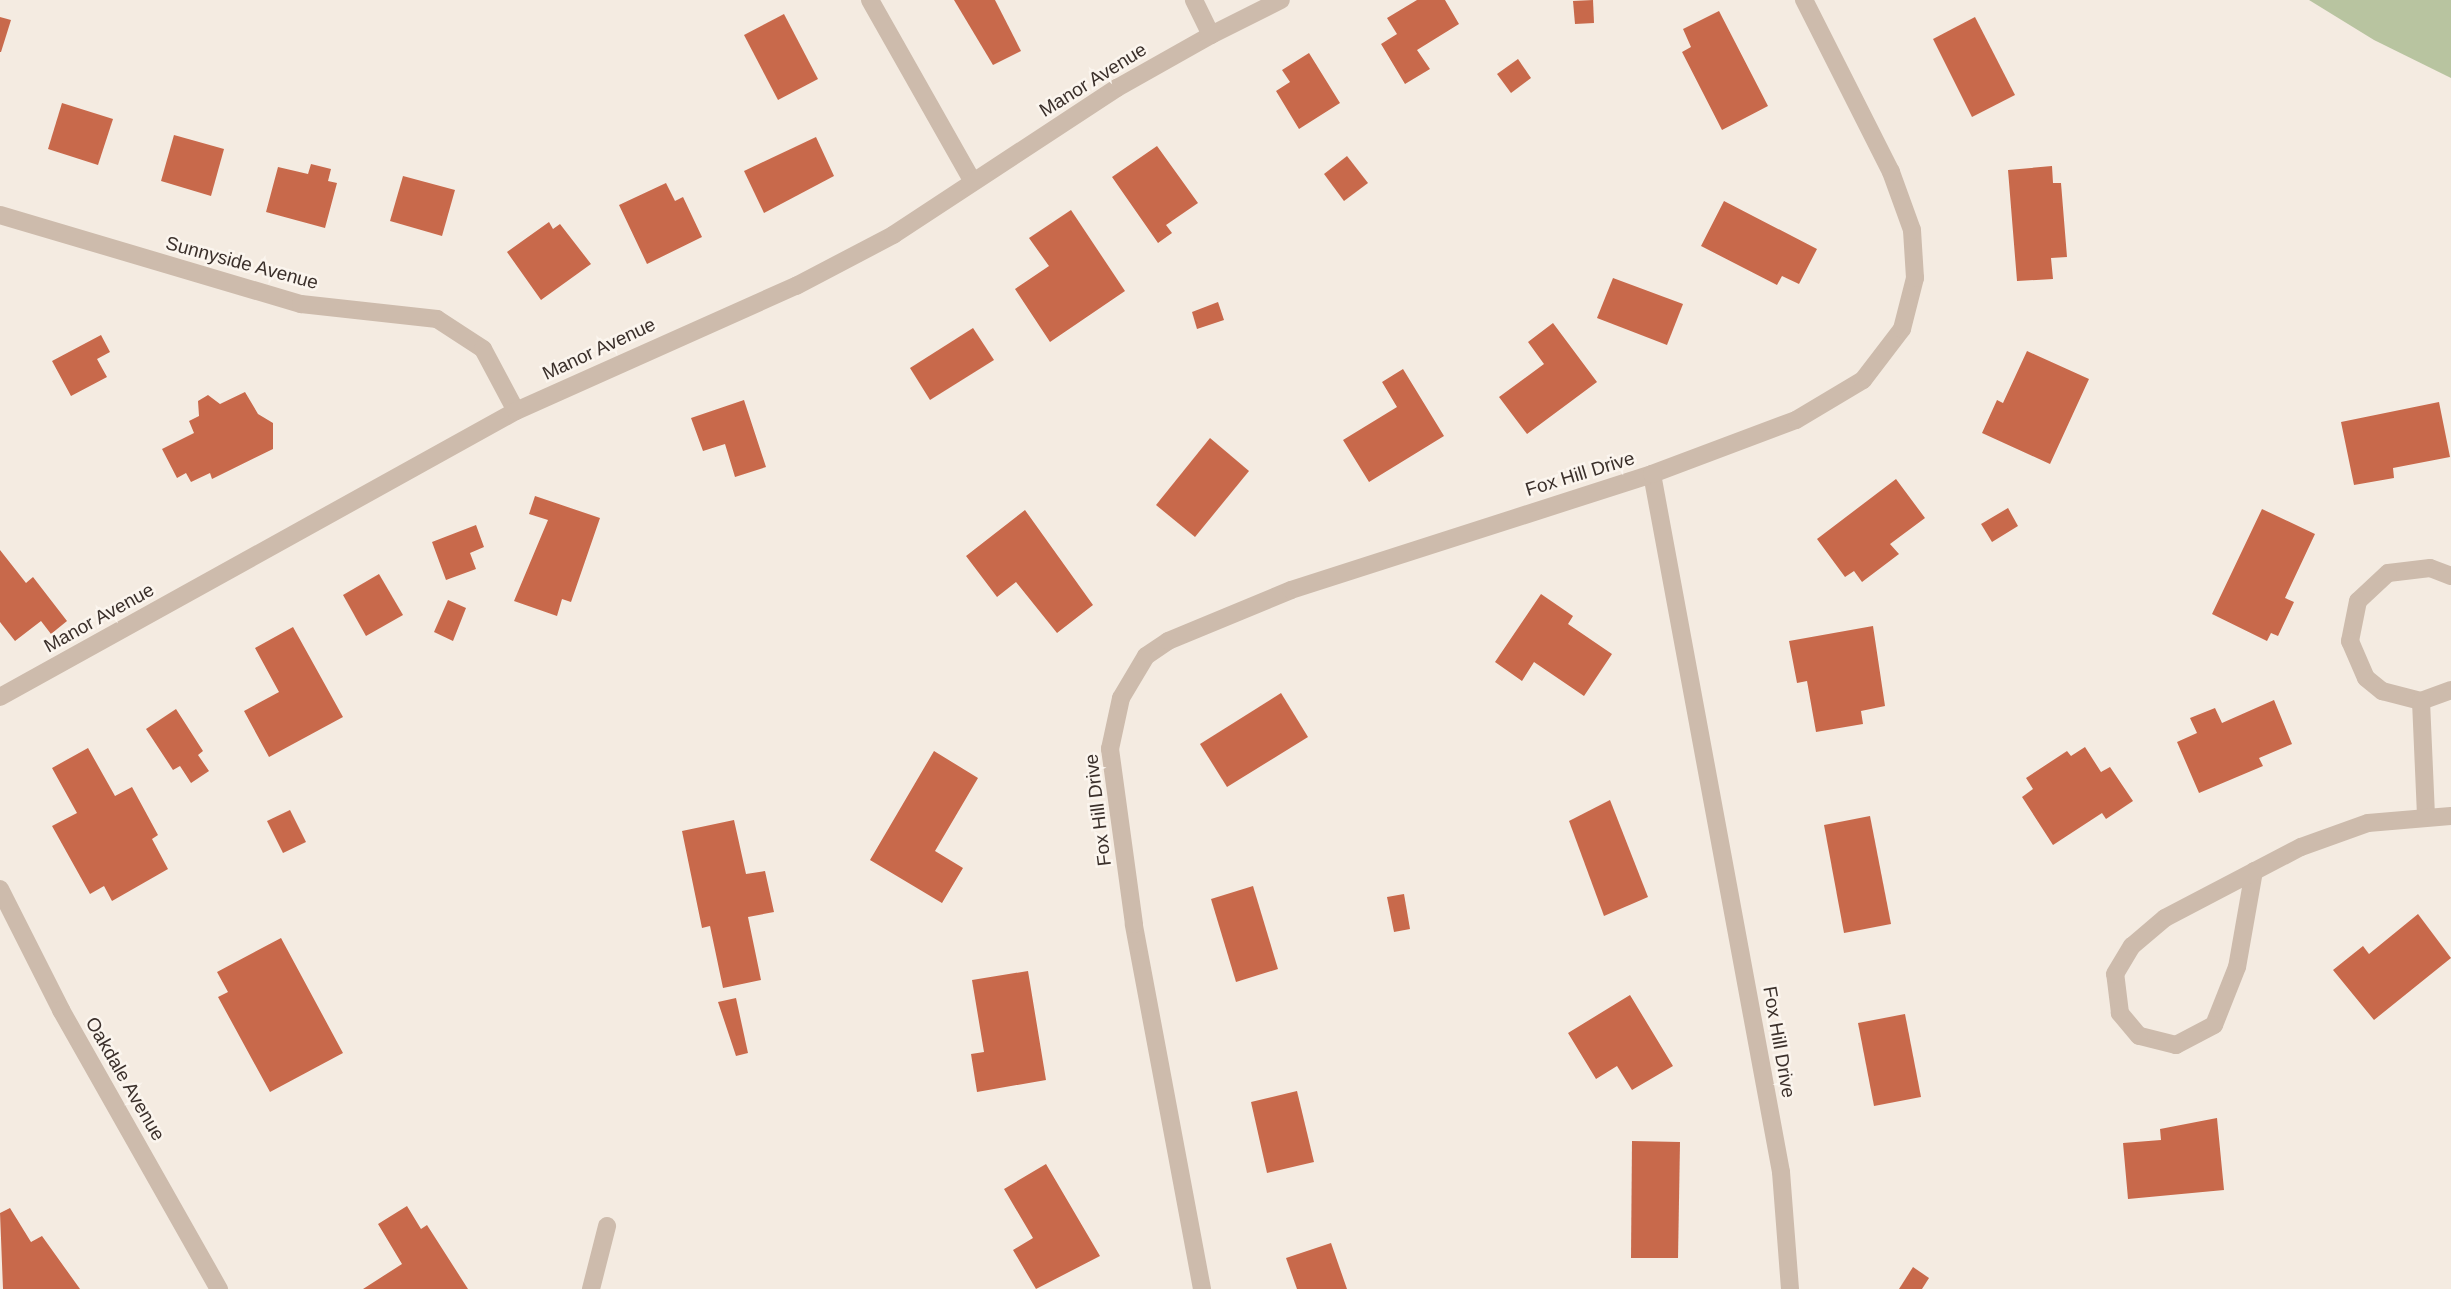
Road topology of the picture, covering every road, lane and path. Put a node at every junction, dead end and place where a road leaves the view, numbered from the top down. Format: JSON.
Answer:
{"nodes":[{"id":1,"x":870,"y":0,"type":"edge"},
{"id":2,"x":1194,"y":0,"type":"edge"},
{"id":3,"x":1282,"y":0,"type":"edge"},
{"id":4,"x":1804,"y":0,"type":"edge"},
{"id":5,"x":1212,"y":35,"type":"junction"},
{"id":6,"x":973,"y":182,"type":"junction"},
{"id":7,"x":0,"y":215,"type":"edge"},
{"id":8,"x":516,"y":411,"type":"junction"},
{"id":9,"x":1652,"y":474,"type":"junction"},
{"id":10,"x":2451,"y":576,"type":"edge"},
{"id":11,"x":2451,"y":690,"type":"edge"},
{"id":12,"x":0,"y":697,"type":"edge"},
{"id":13,"x":2421,"y":701,"type":"junction"},
{"id":14,"x":2426,"y":814,"type":"junction"},
{"id":15,"x":2451,"y":816,"type":"edge"},
{"id":16,"x":2254,"y":871,"type":"junction"},
{"id":17,"x":0,"y":889,"type":"edge"},
{"id":18,"x":607,"y":1226,"type":"dead end"},
{"id":19,"x":219,"y":1289,"type":"edge"},
{"id":20,"x":591,"y":1289,"type":"edge"},
{"id":21,"x":1202,"y":1289,"type":"edge"},
{"id":22,"x":1790,"y":1289,"type":"edge"}],
"edges":[{"from":1,"to":6,"type":"street"},
{"from":2,"to":5,"type":"street"},
{"from":3,"to":5,"type":"street","name":"Manor Avenue"},
{"from":4,"to":9,"type":"street","name":"Fox Hill Drive"},
{"from":5,"to":6,"type":"street","name":"Manor Avenue"},
{"from":6,"to":8,"type":"street","name":"Manor Avenue"},
{"from":7,"to":8,"type":"street","name":"Sunnyside Avenue"},
{"from":8,"to":12,"type":"street","name":"Manor Avenue"},
{"from":9,"to":21,"type":"street","name":"Fox Hill Drive"},
{"from":9,"to":22,"type":"street","name":"Fox Hill Drive"},
{"from":10,"to":13,"type":"street"},
{"from":11,"to":13,"type":"street"},
{"from":13,"to":14,"type":"street"},
{"from":14,"to":15,"type":"street"},
{"from":14,"to":16,"type":"street"},
{"from":16,"to":16,"type":"street"},
{"from":17,"to":19,"type":"street","name":"Oakdale Avenue"},
{"from":18,"to":20,"type":"street"}]}
